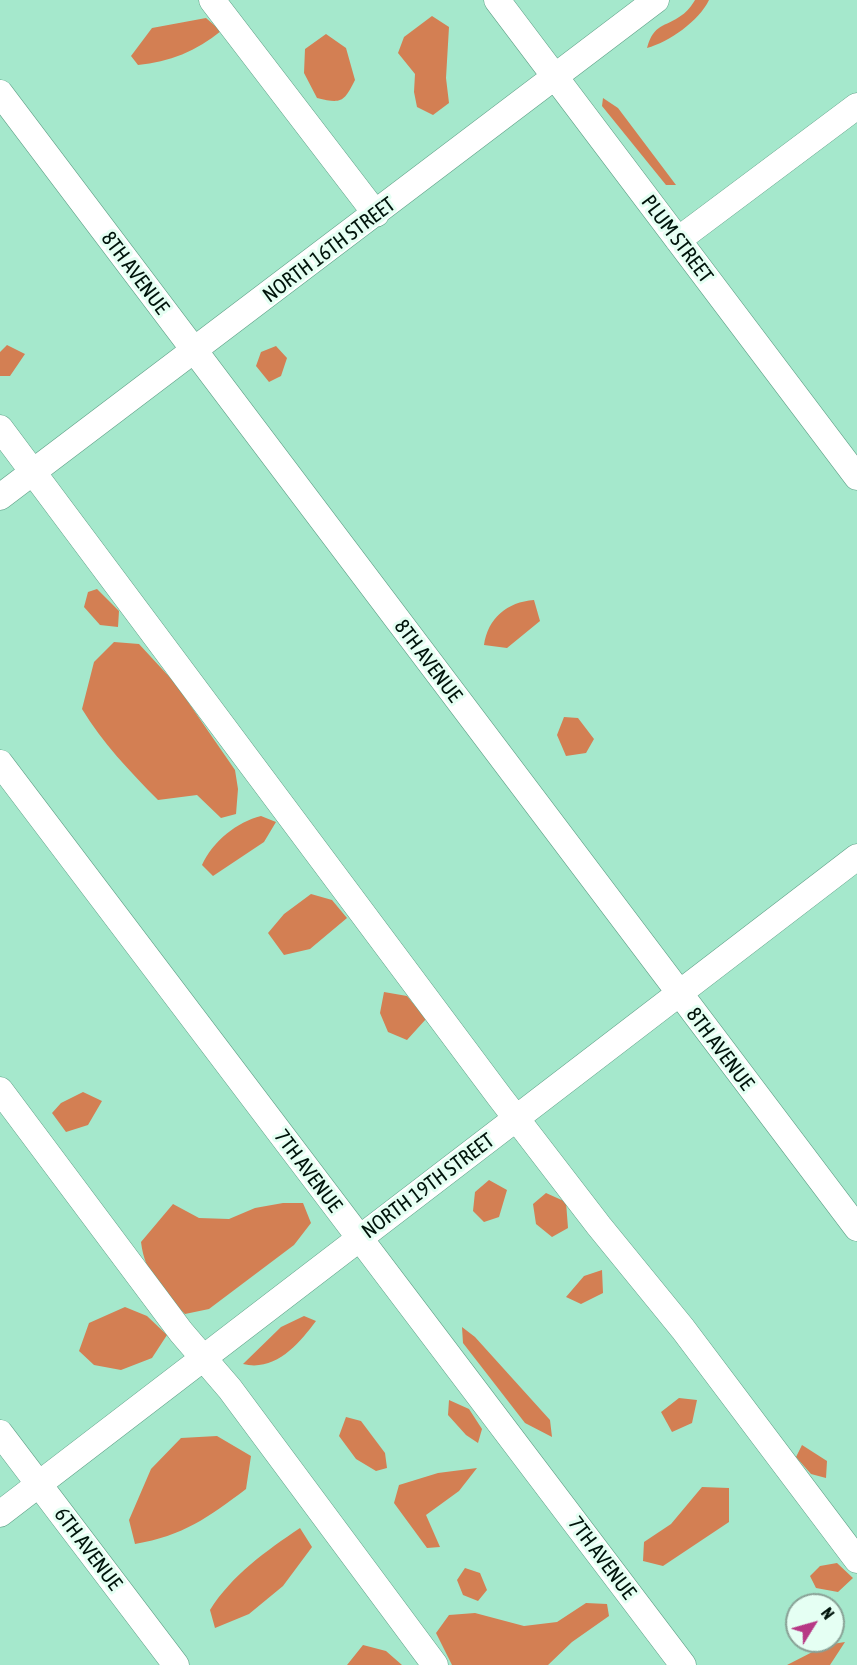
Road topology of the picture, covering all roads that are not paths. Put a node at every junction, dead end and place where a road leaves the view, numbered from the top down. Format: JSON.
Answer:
{"nodes":[{"id":1,"x":212,"y":0,"type":"edge"},
{"id":2,"x":497,"y":0,"type":"edge"},
{"id":3,"x":656,"y":0,"type":"edge"},
{"id":4,"x":555,"y":77,"type":"junction"},
{"id":5,"x":0,"y":93,"type":"edge"},
{"id":6,"x":857,"y":106,"type":"edge"},
{"id":7,"x":375,"y":214,"type":"junction"},
{"id":8,"x":678,"y":240,"type":"junction"},
{"id":9,"x":194,"y":351,"type":"junction"},
{"id":10,"x":0,"y":428,"type":"edge"},
{"id":11,"x":33,"y":472,"type":"junction"},
{"id":12,"x":857,"y":477,"type":"edge"},
{"id":13,"x":0,"y":497,"type":"edge"},
{"id":14,"x":0,"y":763,"type":"edge"},
{"id":15,"x":857,"y":857,"type":"edge"},
{"id":16,"x":678,"y":994,"type":"junction"},
{"id":17,"x":0,"y":1090,"type":"edge"},
{"id":18,"x":517,"y":1118,"type":"junction"},
{"id":19,"x":857,"y":1228,"type":"edge"},
{"id":20,"x":359,"y":1239,"type":"junction"},
{"id":21,"x":203,"y":1358,"type":"junction"},
{"id":22,"x":0,"y":1433,"type":"edge"},
{"id":23,"x":39,"y":1484,"type":"junction"},
{"id":24,"x":0,"y":1514,"type":"edge"},
{"id":25,"x":857,"y":1560,"type":"edge"},
{"id":26,"x":176,"y":1665,"type":"edge"},
{"id":27,"x":435,"y":1665,"type":"edge"},
{"id":28,"x":683,"y":1665,"type":"edge"}],
"edges":[{"from":1,"to":7,"type":"street"},
{"from":2,"to":4,"type":"street","name":"PLUM STREET"},
{"from":3,"to":4,"type":"street","name":"NORTH 16TH STREET"},
{"from":4,"to":7,"type":"street","name":"NORTH 16TH STREET"},
{"from":4,"to":8,"type":"street","name":"PLUM STREET"},
{"from":5,"to":9,"type":"street","name":"8TH AVENUE"},
{"from":6,"to":8,"type":"street"},
{"from":7,"to":9,"type":"street","name":"NORTH 16TH STREET"},
{"from":8,"to":12,"type":"street","name":"PLUM STREET"},
{"from":9,"to":11,"type":"street","name":"NORTH 16TH STREET"},
{"from":9,"to":16,"type":"street","name":"8TH AVENUE"},
{"from":10,"to":11,"type":"street"},
{"from":11,"to":13,"type":"street","name":"NORTH 16TH STREET"},
{"from":11,"to":18,"type":"street"},
{"from":14,"to":20,"type":"street","name":"7TH AVENUE"},
{"from":15,"to":16,"type":"street","name":"NORTH 19TH STREET"},
{"from":16,"to":18,"type":"street","name":"NORTH 19TH STREET"},
{"from":16,"to":19,"type":"street","name":"8TH AVENUE"},
{"from":17,"to":21,"type":"street"},
{"from":18,"to":20,"type":"street","name":"NORTH 19TH STREET"},
{"from":18,"to":25,"type":"street"},
{"from":20,"to":21,"type":"street","name":"NORTH 19TH STREET"},
{"from":20,"to":28,"type":"street","name":"7TH AVENUE"},
{"from":21,"to":23,"type":"street","name":"NORTH 19TH STREET"},
{"from":21,"to":27,"type":"street"},
{"from":22,"to":23,"type":"street","name":"6TH AVENUE"},
{"from":23,"to":24,"type":"street","name":"NORTH 19TH STREET"},
{"from":23,"to":26,"type":"street","name":"6TH AVENUE"}]}
